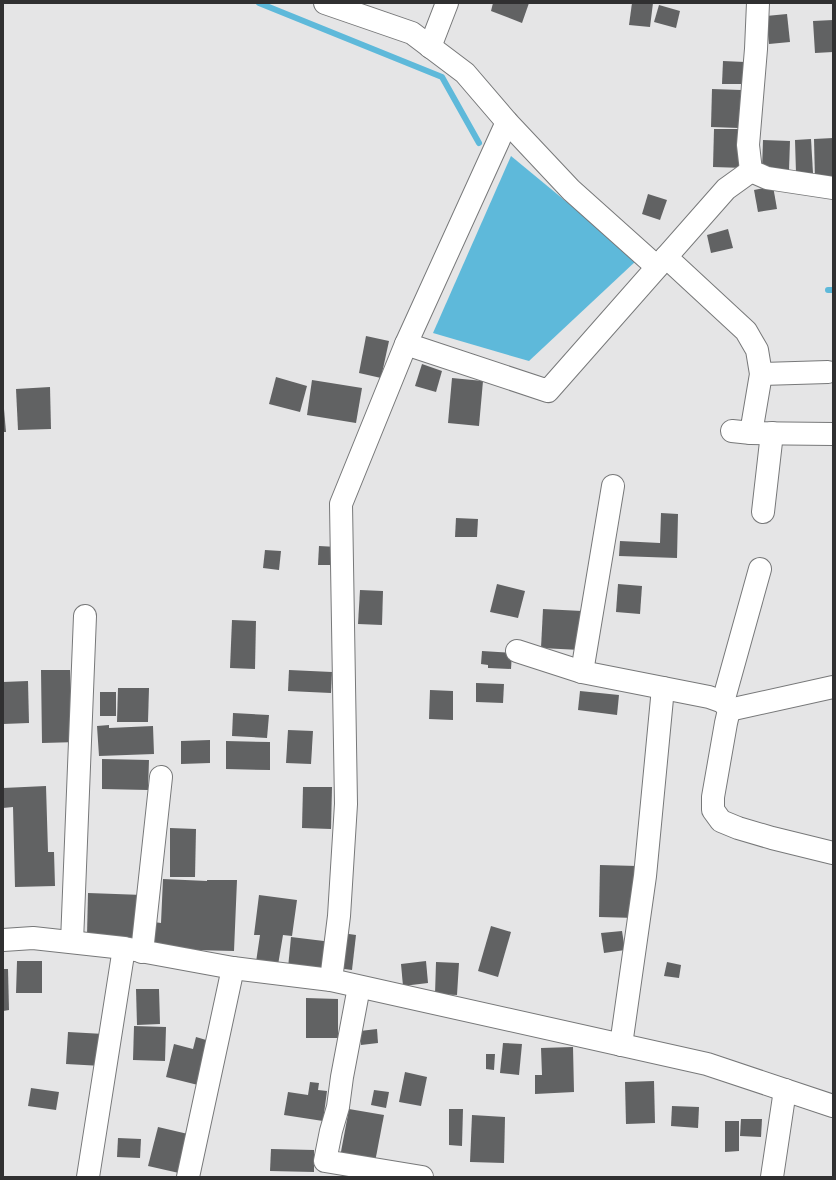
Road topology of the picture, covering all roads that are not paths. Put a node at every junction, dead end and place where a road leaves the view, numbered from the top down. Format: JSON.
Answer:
{"nodes":[{"id":1,"x":326,"y":3,"type":"edge"},
{"id":2,"x":447,"y":3,"type":"edge"},
{"id":3,"x":758,"y":3,"type":"edge"},
{"id":4,"x":430,"y":46,"type":"junction"},
{"id":5,"x":507,"y":122,"type":"junction"},
{"id":6,"x":750,"y":171,"type":"junction"},
{"id":7,"x":833,"y":188,"type":"edge"},
{"id":8,"x":661,"y":262,"type":"junction"},
{"id":9,"x":406,"y":344,"type":"junction"},
{"id":10,"x":828,"y":372,"type":"dead end"},
{"id":11,"x":761,"y":374,"type":"junction"},
{"id":12,"x":752,"y":432,"type":"junction"},
{"id":13,"x":833,"y":434,"type":"edge"},
{"id":14,"x":613,"y":486,"type":"dead end"},
{"id":15,"x":763,"y":512,"type":"dead end"},
{"id":16,"x":760,"y":569,"type":"dead end"},
{"id":17,"x":85,"y":616,"type":"dead end"},
{"id":18,"x":517,"y":651,"type":"dead end"},
{"id":19,"x":582,"y":672,"type":"junction"},
{"id":20,"x":833,"y":686,"type":"edge"},
{"id":21,"x":663,"y":688,"type":"junction"},
{"id":22,"x":726,"y":706,"type":"junction"},
{"id":23,"x":161,"y":777,"type":"dead end"},
{"id":24,"x":833,"y":853,"type":"edge"},
{"id":25,"x":3,"y":940,"type":"edge"},
{"id":26,"x":72,"y":942,"type":"junction"},
{"id":27,"x":133,"y":950,"type":"junction"},
{"id":28,"x":233,"y":968,"type":"junction"},
{"id":29,"x":331,"y":980,"type":"junction"},
{"id":30,"x":359,"y":987,"type":"junction"},
{"id":31,"x":620,"y":1045,"type":"junction"},
{"id":32,"x":785,"y":1090,"type":"junction"},
{"id":33,"x":832,"y":1103,"type":"edge"},
{"id":34,"x":323,"y":1169,"type":"edge"},
{"id":35,"x":88,"y":1177,"type":"edge"},
{"id":36,"x":188,"y":1177,"type":"edge"},
{"id":37,"x":422,"y":1177,"type":"edge"},
{"id":38,"x":772,"y":1177,"type":"edge"}],
"edges":[{"from":1,"to":4,"type":"street"},
{"from":2,"to":4,"type":"street"},
{"from":3,"to":6,"type":"street"},
{"from":4,"to":5,"type":"street"},
{"from":5,"to":8,"type":"street"},
{"from":5,"to":9,"type":"street"},
{"from":6,"to":7,"type":"street"},
{"from":6,"to":8,"type":"street"},
{"from":8,"to":9,"type":"street"},
{"from":8,"to":11,"type":"street"},
{"from":9,"to":29,"type":"street"},
{"from":10,"to":11,"type":"street"},
{"from":11,"to":12,"type":"street"},
{"from":12,"to":13,"type":"street"},
{"from":12,"to":15,"type":"street"},
{"from":14,"to":19,"type":"street"},
{"from":16,"to":22,"type":"street"},
{"from":17,"to":26,"type":"street"},
{"from":18,"to":19,"type":"street"},
{"from":19,"to":21,"type":"street"},
{"from":20,"to":22,"type":"street"},
{"from":21,"to":22,"type":"street"},
{"from":21,"to":31,"type":"street"},
{"from":22,"to":24,"type":"street"},
{"from":23,"to":27,"type":"street"},
{"from":25,"to":26,"type":"street"},
{"from":26,"to":27,"type":"street"},
{"from":27,"to":28,"type":"street"},
{"from":27,"to":35,"type":"street"},
{"from":28,"to":29,"type":"street"},
{"from":28,"to":36,"type":"street"},
{"from":29,"to":30,"type":"street"},
{"from":30,"to":31,"type":"street"},
{"from":30,"to":34,"type":"street"},
{"from":31,"to":32,"type":"street"},
{"from":32,"to":33,"type":"street"},
{"from":32,"to":38,"type":"street"},
{"from":34,"to":37,"type":"street"}]}
